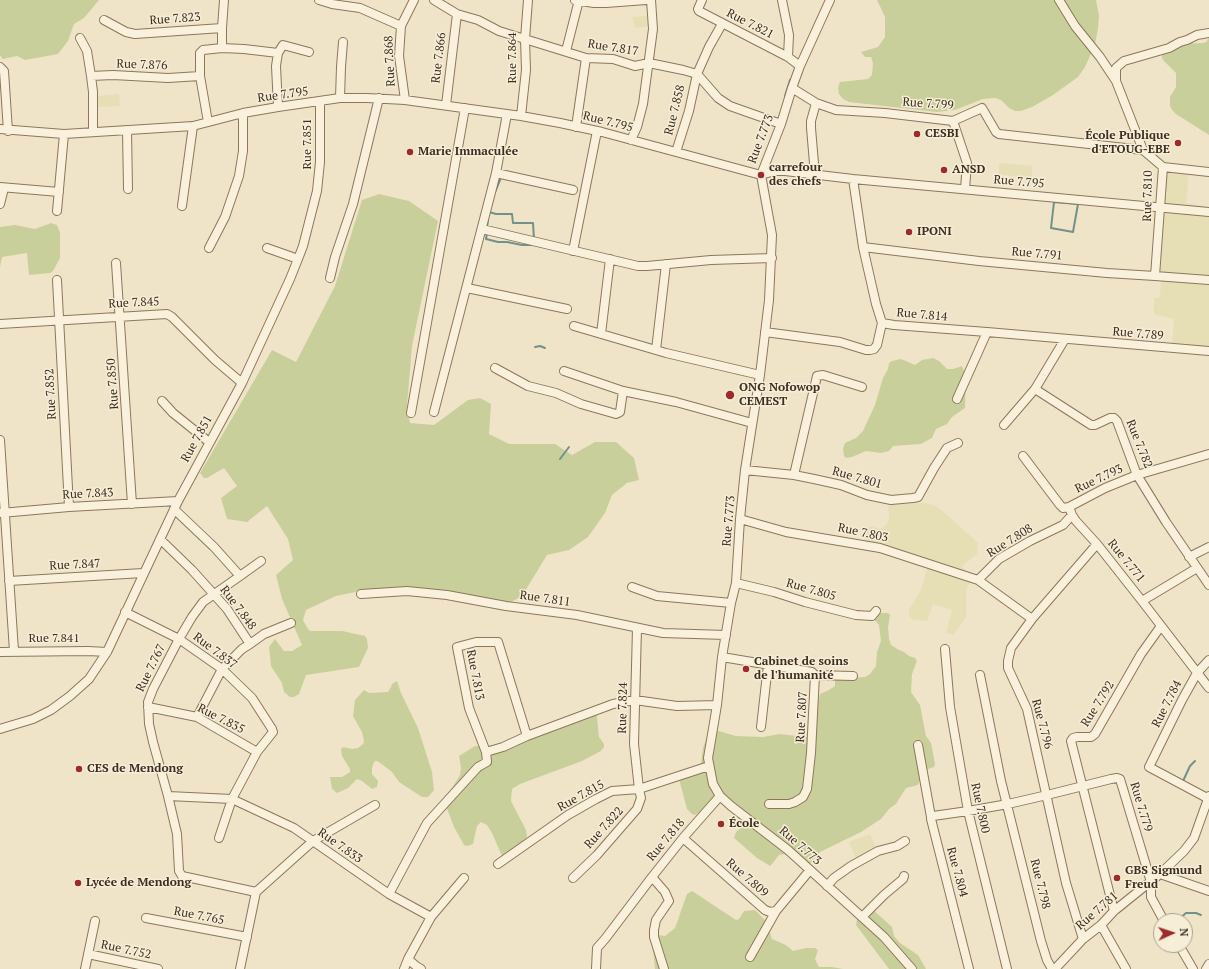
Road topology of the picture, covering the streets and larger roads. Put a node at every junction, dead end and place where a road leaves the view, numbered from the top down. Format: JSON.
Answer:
{"nodes":[{"id":1,"x":224,"y":0,"type":"edge"},
{"id":2,"x":319,"y":0,"type":"edge"},
{"id":3,"x":414,"y":0,"type":"edge"},
{"id":4,"x":434,"y":0,"type":"edge"},
{"id":5,"x":528,"y":0,"type":"edge"},
{"id":6,"x":577,"y":0,"type":"edge"},
{"id":7,"x":646,"y":0,"type":"edge"},
{"id":8,"x":652,"y":0,"type":"edge"},
{"id":9,"x":702,"y":0,"type":"edge"},
{"id":10,"x":782,"y":0,"type":"edge"},
{"id":11,"x":830,"y":0,"type":"edge"},
{"id":12,"x":1059,"y":0,"type":"edge"},
{"id":13,"x":457,"y":14,"type":"junction"},
{"id":14,"x":104,"y":20,"type":"dead end"},
{"id":15,"x":722,"y":24,"type":"junction"},
{"id":16,"x":401,"y":26,"type":"junction"},
{"id":17,"x":222,"y":28,"type":"junction"},
{"id":18,"x":1209,"y":33,"type":"edge"},
{"id":19,"x":80,"y":38,"type":"dead end"},
{"id":20,"x":525,"y":39,"type":"junction"},
{"id":21,"x":343,"y":42,"type":"dead end"},
{"id":22,"x":222,"y":48,"type":"junction"},
{"id":23,"x":566,"y":51,"type":"junction"},
{"id":24,"x":309,"y":52,"type":"dead end"},
{"id":25,"x":278,"y":53,"type":"junction"},
{"id":26,"x":788,"y":57,"type":"junction"},
{"id":27,"x":586,"y":58,"type":"junction"},
{"id":28,"x":649,"y":63,"type":"junction"},
{"id":29,"x":800,"y":66,"type":"junction"},
{"id":30,"x":0,"y":67,"type":"edge"},
{"id":31,"x":697,"y":74,"type":"junction"},
{"id":32,"x":91,"y":76,"type":"junction"},
{"id":33,"x":200,"y":76,"type":"junction"},
{"id":34,"x":1116,"y":82,"type":"junction"},
{"id":35,"x":792,"y":88,"type":"junction"},
{"id":36,"x":340,"y":98,"type":"junction"},
{"id":37,"x":379,"y":98,"type":"junction"},
{"id":38,"x":405,"y":100,"type":"junction"},
{"id":39,"x":320,"y":102,"type":"junction"},
{"id":40,"x":816,"y":103,"type":"junction"},
{"id":41,"x":446,"y":105,"type":"junction"},
{"id":42,"x":278,"y":107,"type":"junction"},
{"id":43,"x":465,"y":108,"type":"junction"},
{"id":44,"x":244,"y":113,"type":"junction"},
{"id":45,"x":507,"y":114,"type":"junction"},
{"id":46,"x":521,"y":116,"type":"junction"},
{"id":47,"x":954,"y":120,"type":"junction"},
{"id":48,"x":208,"y":122,"type":"junction"},
{"id":49,"x":781,"y":124,"type":"junction"},
{"id":50,"x":193,"y":126,"type":"junction"},
{"id":51,"x":576,"y":127,"type":"junction"},
{"id":52,"x":4,"y":130,"type":"edge"},
{"id":53,"x":127,"y":130,"type":"junction"},
{"id":54,"x":93,"y":132,"type":"junction"},
{"id":55,"x":597,"y":132,"type":"junction"},
{"id":56,"x":64,"y":134,"type":"junction"},
{"id":57,"x":630,"y":140,"type":"junction"},
{"id":58,"x":1143,"y":150,"type":"junction"},
{"id":59,"x":676,"y":152,"type":"junction"},
{"id":60,"x":1163,"y":167,"type":"junction"},
{"id":61,"x":1209,"y":172,"type":"edge"},
{"id":62,"x":496,"y":173,"type":"junction"},
{"id":63,"x":761,"y":175,"type":"junction"},
{"id":64,"x":815,"y":175,"type":"junction"},
{"id":65,"x":853,"y":179,"type":"junction"},
{"id":66,"x":2,"y":188,"type":"edge"},
{"id":67,"x":965,"y":189,"type":"junction"},
{"id":68,"x":128,"y":190,"type":"dead end"},
{"id":69,"x":573,"y":190,"type":"dead end"},
{"id":70,"x":59,"y":192,"type":"junction"},
{"id":71,"x":0,"y":204,"type":"edge"},
{"id":72,"x":182,"y":206,"type":"dead end"},
{"id":73,"x":1161,"y":207,"type":"junction"},
{"id":74,"x":57,"y":211,"type":"dead end"},
{"id":75,"x":1209,"y":212,"type":"edge"},
{"id":76,"x":482,"y":229,"type":"junction"},
{"id":77,"x":863,"y":247,"type":"junction"},
{"id":78,"x":209,"y":248,"type":"dead end"},
{"id":79,"x":267,"y":248,"type":"dead end"},
{"id":80,"x":573,"y":251,"type":"junction"},
{"id":81,"x":772,"y":258,"type":"junction"},
{"id":82,"x":298,"y":259,"type":"junction"},
{"id":83,"x":610,"y":259,"type":"junction"},
{"id":84,"x":116,"y":263,"type":"dead end"},
{"id":85,"x":666,"y":264,"type":"junction"},
{"id":86,"x":1155,"y":276,"type":"junction"},
{"id":87,"x":330,"y":278,"type":"dead end"},
{"id":88,"x":57,"y":280,"type":"dead end"},
{"id":89,"x":1209,"y":280,"type":"edge"},
{"id":90,"x":467,"y":288,"type":"junction"},
{"id":91,"x":567,"y":309,"type":"dead end"},
{"id":92,"x":120,"y":316,"type":"junction"},
{"id":93,"x":59,"y":320,"type":"junction"},
{"id":94,"x":882,"y":323,"type":"junction"},
{"id":95,"x":0,"y":324,"type":"edge"},
{"id":96,"x":574,"y":326,"type":"dead end"},
{"id":97,"x":765,"y":332,"type":"junction"},
{"id":98,"x":987,"y":332,"type":"junction"},
{"id":99,"x":601,"y":334,"type":"junction"},
{"id":100,"x":1065,"y":340,"type":"junction"},
{"id":101,"x":656,"y":350,"type":"junction"},
{"id":102,"x":1209,"y":351,"type":"edge"},
{"id":103,"x":495,"y":368,"type":"dead end"},
{"id":104,"x":564,"y":371,"type":"dead end"},
{"id":105,"x":760,"y":375,"type":"junction"},
{"id":106,"x":242,"y":383,"type":"junction"},
{"id":107,"x":862,"y":388,"type":"dead end"},
{"id":108,"x":1035,"y":389,"type":"junction"},
{"id":109,"x":623,"y":391,"type":"junction"},
{"id":110,"x":957,"y":399,"type":"dead end"},
{"id":111,"x":162,"y":401,"type":"dead end"},
{"id":112,"x":434,"y":412,"type":"dead end"},
{"id":113,"x":411,"y":413,"type":"dead end"},
{"id":114,"x":752,"y":423,"type":"junction"},
{"id":115,"x":1004,"y":425,"type":"dead end"},
{"id":116,"x":0,"y":440,"type":"edge"},
{"id":117,"x":209,"y":442,"type":"junction"},
{"id":118,"x":958,"y":443,"type":"dead end"},
{"id":119,"x":1209,"y":454,"type":"edge"},
{"id":120,"x":1023,"y":456,"type":"dead end"},
{"id":121,"x":745,"y":470,"type":"junction"},
{"id":122,"x":794,"y":475,"type":"junction"},
{"id":123,"x":1137,"y":475,"type":"junction"},
{"id":124,"x":178,"y":501,"type":"junction"},
{"id":125,"x":132,"y":504,"type":"junction"},
{"id":126,"x":69,"y":507,"type":"junction"},
{"id":127,"x":1069,"y":507,"type":"junction"},
{"id":128,"x":174,"y":509,"type":"junction"},
{"id":129,"x":2,"y":512,"type":"edge"},
{"id":130,"x":1072,"y":515,"type":"junction"},
{"id":131,"x":740,"y":519,"type":"junction"},
{"id":132,"x":160,"y":539,"type":"junction"},
{"id":133,"x":1097,"y":544,"type":"junction"},
{"id":134,"x":1209,"y":547,"type":"edge"},
{"id":135,"x":1189,"y":557,"type":"junction"},
{"id":136,"x":261,"y":561,"type":"dead end"},
{"id":137,"x":1197,"y":568,"type":"junction"},
{"id":138,"x":143,"y":573,"type":"junction"},
{"id":139,"x":240,"y":576,"type":"junction"},
{"id":140,"x":978,"y":580,"type":"junction"},
{"id":141,"x":9,"y":582,"type":"junction"},
{"id":142,"x":736,"y":583,"type":"junction"},
{"id":143,"x":1209,"y":585,"type":"edge"},
{"id":144,"x":632,"y":587,"type":"dead end"},
{"id":145,"x":213,"y":594,"type":"junction"},
{"id":146,"x":361,"y":594,"type":"dead end"},
{"id":147,"x":1142,"y":601,"type":"junction"},
{"id":148,"x":731,"y":603,"type":"junction"},
{"id":149,"x":876,"y":611,"type":"dead end"},
{"id":150,"x":125,"y":612,"type":"junction"},
{"id":151,"x":1032,"y":619,"type":"junction"},
{"id":152,"x":291,"y":623,"type":"dead end"},
{"id":153,"x":1161,"y":626,"type":"junction"},
{"id":154,"x":637,"y":628,"type":"junction"},
{"id":155,"x":726,"y":635,"type":"junction"},
{"id":156,"x":179,"y":639,"type":"junction"},
{"id":157,"x":250,"y":644,"type":"junction"},
{"id":158,"x":945,"y":649,"type":"dead end"},
{"id":159,"x":14,"y":651,"type":"junction"},
{"id":160,"x":0,"y":652,"type":"edge"},
{"id":161,"x":107,"y":652,"type":"junction"},
{"id":162,"x":722,"y":657,"type":"junction"},
{"id":163,"x":1209,"y":660,"type":"edge"},
{"id":164,"x":768,"y":665,"type":"junction"},
{"id":165,"x":222,"y":669,"type":"junction"},
{"id":166,"x":1197,"y":673,"type":"junction"},
{"id":167,"x":815,"y":675,"type":"junction"},
{"id":168,"x":980,"y":675,"type":"dead end"},
{"id":169,"x":853,"y":676,"type":"dead end"},
{"id":170,"x":1209,"y":688,"type":"edge"},
{"id":171,"x":635,"y":700,"type":"junction"},
{"id":172,"x":717,"y":705,"type":"junction"},
{"id":173,"x":148,"y":706,"type":"junction"},
{"id":174,"x":197,"y":717,"type":"junction"},
{"id":175,"x":761,"y":726,"type":"dead end"},
{"id":176,"x":0,"y":729,"type":"edge"},
{"id":177,"x":527,"y":736,"type":"junction"},
{"id":178,"x":918,"y":745,"type":"dead end"},
{"id":179,"x":257,"y":752,"type":"junction"},
{"id":180,"x":486,"y":752,"type":"junction"},
{"id":181,"x":709,"y":766,"type":"junction"},
{"id":182,"x":1083,"y":786,"type":"junction"},
{"id":183,"x":639,"y":789,"type":"junction"},
{"id":184,"x":168,"y":796,"type":"junction"},
{"id":185,"x":720,"y":796,"type":"junction"},
{"id":186,"x":1047,"y":796,"type":"junction"},
{"id":187,"x":1209,"y":798,"type":"edge"},
{"id":188,"x":232,"y":799,"type":"junction"},
{"id":189,"x":769,"y":804,"type":"dead end"},
{"id":190,"x":1008,"y":804,"type":"junction"},
{"id":191,"x":375,"y":805,"type":"dead end"},
{"id":192,"x":968,"y":811,"type":"junction"},
{"id":193,"x":931,"y":817,"type":"junction"},
{"id":194,"x":219,"y":838,"type":"dead end"},
{"id":195,"x":683,"y":838,"type":"junction"},
{"id":196,"x":312,"y":841,"type":"junction"},
{"id":197,"x":905,"y":841,"type":"dead end"},
{"id":198,"x":498,"y":864,"type":"dead end"},
{"id":199,"x":810,"y":870,"type":"junction"},
{"id":200,"x":1160,"y":874,"type":"junction"},
{"id":201,"x":904,"y":876,"type":"dead end"},
{"id":202,"x":652,"y":877,"type":"junction"},
{"id":203,"x":464,"y":878,"type":"dead end"},
{"id":204,"x":573,"y":878,"type":"dead end"},
{"id":205,"x":1151,"y":882,"type":"junction"},
{"id":206,"x":827,"y":886,"type":"junction"},
{"id":207,"x":1209,"y":891,"type":"edge"},
{"id":208,"x":256,"y":892,"type":"junction"},
{"id":209,"x":389,"y":894,"type":"junction"},
{"id":210,"x":776,"y":911,"type":"junction"},
{"id":211,"x":1114,"y":911,"type":"junction"},
{"id":212,"x":1160,"y":913,"type":"edge"},
{"id":213,"x":431,"y":917,"type":"junction"},
{"id":214,"x":862,"y":917,"type":"junction"},
{"id":215,"x":146,"y":918,"type":"dead end"},
{"id":216,"x":95,"y":921,"type":"dead end"},
{"id":217,"x":1101,"y":925,"type":"junction"},
{"id":218,"x":247,"y":937,"type":"junction"},
{"id":219,"x":1083,"y":939,"type":"junction"},
{"id":220,"x":1184,"y":953,"type":"edge"},
{"id":221,"x":88,"y":954,"type":"junction"},
{"id":222,"x":750,"y":957,"type":"dead end"},
{"id":223,"x":408,"y":959,"type":"junction"},
{"id":224,"x":1209,"y":964,"type":"edge"},
{"id":225,"x":86,"y":969,"type":"edge"},
{"id":226,"x":158,"y":969,"type":"edge"},
{"id":227,"x":240,"y":969,"type":"edge"},
{"id":228,"x":404,"y":969,"type":"edge"},
{"id":229,"x":421,"y":969,"type":"edge"},
{"id":230,"x":596,"y":969,"type":"edge"},
{"id":231,"x":664,"y":969,"type":"edge"},
{"id":232,"x":912,"y":969,"type":"edge"},
{"id":233,"x":969,"y":969,"type":"edge"},
{"id":234,"x":1007,"y":969,"type":"edge"},
{"id":235,"x":1052,"y":969,"type":"edge"},
{"id":236,"x":1055,"y":969,"type":"edge"},
{"id":237,"x":1126,"y":969,"type":"edge"},
{"id":238,"x":1193,"y":969,"type":"edge"},
{"id":239,"x":1206,"y":969,"type":"edge"}],
"edges":[{"from":1,"to":17,"type":"street"},
{"from":2,"to":16,"type":"street"},
{"from":3,"to":16,"type":"street","name":"Rue 7.868"},
{"from":4,"to":13,"type":"street","name":"Rue 7.817"},
{"from":5,"to":20,"type":"street","name":"Rue 7.864"},
{"from":6,"to":7,"type":"street"},
{"from":6,"to":23,"type":"street"},
{"from":8,"to":28,"type":"street"},
{"from":9,"to":15,"type":"street","name":"Rue 7.821"},
{"from":10,"to":26,"type":"street"},
{"from":11,"to":29,"type":"street","name":"Rue 7.773"},
{"from":12,"to":34,"type":"street","name":"Rue 7.810"},
{"from":13,"to":20,"type":"street","name":"Rue 7.817"},
{"from":13,"to":41,"type":"street","name":"Rue 7.866"},
{"from":14,"to":17,"type":"street","name":"Rue 7.823"},
{"from":15,"to":26,"type":"street","name":"Rue 7.821"},
{"from":15,"to":31,"type":"street","name":"Rue 7.858"},
{"from":16,"to":38,"type":"street","name":"Rue 7.868"},
{"from":17,"to":22,"type":"street"},
{"from":18,"to":34,"type":"street"},
{"from":19,"to":32,"type":"street"},
{"from":20,"to":23,"type":"street","name":"Rue 7.817"},
{"from":20,"to":46,"type":"street","name":"Rue 7.864"},
{"from":21,"to":36,"type":"street"},
{"from":22,"to":25,"type":"street"},
{"from":22,"to":33,"type":"street"},
{"from":23,"to":27,"type":"street","name":"Rue 7.817"},
{"from":24,"to":25,"type":"street"},
{"from":25,"to":42,"type":"street"},
{"from":26,"to":29,"type":"street","name":"Rue 7.821"},
{"from":27,"to":28,"type":"street","name":"Rue 7.817"},
{"from":27,"to":51,"type":"street"},
{"from":28,"to":31,"type":"street","name":"Rue 7.817"},
{"from":28,"to":57,"type":"street"},
{"from":29,"to":35,"type":"street","name":"Rue 7.773"},
{"from":30,"to":52,"type":"street"},
{"from":31,"to":49,"type":"street"},
{"from":31,"to":59,"type":"street","name":"Rue 7.858"},
{"from":32,"to":33,"type":"street","name":"Rue 7.876"},
{"from":32,"to":54,"type":"street"},
{"from":33,"to":48,"type":"street"},
{"from":34,"to":58,"type":"street","name":"Rue 7.810"},
{"from":35,"to":40,"type":"street","name":"Rue 7.799"},
{"from":35,"to":49,"type":"street","name":"Rue 7.773"},
{"from":36,"to":37,"type":"street","name":"Rue 7.795"},
{"from":36,"to":39,"type":"street","name":"Rue 7.795"},
{"from":37,"to":38,"type":"street","name":"Rue 7.795"},
{"from":37,"to":87,"type":"street"},
{"from":38,"to":41,"type":"street","name":"Rue 7.795"},
{"from":39,"to":42,"type":"street","name":"Rue 7.795"},
{"from":39,"to":82,"type":"street","name":"Rue 7.851"},
{"from":40,"to":47,"type":"street","name":"Rue 7.799"},
{"from":40,"to":64,"type":"street"},
{"from":41,"to":43,"type":"street","name":"Rue 7.795"},
{"from":42,"to":44,"type":"street","name":"Rue 7.795"},
{"from":43,"to":45,"type":"street","name":"Rue 7.795"},
{"from":43,"to":113,"type":"street"},
{"from":44,"to":48,"type":"street","name":"Rue 7.795"},
{"from":44,"to":78,"type":"street"},
{"from":45,"to":46,"type":"street","name":"Rue 7.795"},
{"from":45,"to":62,"type":"street"},
{"from":46,"to":51,"type":"street","name":"Rue 7.795"},
{"from":47,"to":58,"type":"street","name":"Rue 7.799"},
{"from":47,"to":67,"type":"street"},
{"from":48,"to":50,"type":"street","name":"Rue 7.795"},
{"from":49,"to":63,"type":"street","name":"Rue 7.773"},
{"from":50,"to":53,"type":"street","name":"Rue 7.795"},
{"from":50,"to":72,"type":"street"},
{"from":51,"to":55,"type":"street","name":"Rue 7.795"},
{"from":52,"to":56,"type":"street","name":"Rue 7.795"},
{"from":53,"to":54,"type":"street","name":"Rue 7.795"},
{"from":53,"to":68,"type":"street"},
{"from":54,"to":56,"type":"street","name":"Rue 7.795"},
{"from":55,"to":57,"type":"street","name":"Rue 7.795"},
{"from":55,"to":80,"type":"street"},
{"from":56,"to":70,"type":"street"},
{"from":57,"to":59,"type":"street","name":"Rue 7.795"},
{"from":58,"to":60,"type":"street","name":"Rue 7.810"},
{"from":59,"to":63,"type":"street","name":"Rue 7.795"},
{"from":60,"to":61,"type":"street"},
{"from":60,"to":73,"type":"street","name":"Rue 7.810"},
{"from":62,"to":69,"type":"street"},
{"from":62,"to":76,"type":"street"},
{"from":63,"to":64,"type":"street","name":"Rue 7.795"},
{"from":63,"to":81,"type":"street","name":"Rue 7.773"},
{"from":64,"to":65,"type":"street","name":"Rue 7.795"},
{"from":65,"to":67,"type":"street","name":"Rue 7.795"},
{"from":65,"to":77,"type":"street","name":"Rue 7.814"},
{"from":66,"to":70,"type":"street"},
{"from":66,"to":71,"type":"street"},
{"from":67,"to":73,"type":"street","name":"Rue 7.795"},
{"from":70,"to":74,"type":"street"},
{"from":73,"to":75,"type":"street","name":"Rue 7.795"},
{"from":73,"to":86,"type":"street","name":"Rue 7.810"},
{"from":76,"to":80,"type":"street"},
{"from":76,"to":90,"type":"street"},
{"from":77,"to":86,"type":"street","name":"Rue 7.791"},
{"from":77,"to":94,"type":"street","name":"Rue 7.814"},
{"from":79,"to":82,"type":"street"},
{"from":80,"to":83,"type":"street"},
{"from":81,"to":85,"type":"street"},
{"from":81,"to":97,"type":"street","name":"Rue 7.773"},
{"from":82,"to":106,"type":"street","name":"Rue 7.851"},
{"from":83,"to":85,"type":"street"},
{"from":83,"to":99,"type":"street"},
{"from":84,"to":92,"type":"street","name":"Rue 7.850"},
{"from":85,"to":101,"type":"street"},
{"from":86,"to":89,"type":"street","name":"Rue 7.791"},
{"from":88,"to":93,"type":"street","name":"Rue 7.852"},
{"from":90,"to":91,"type":"street"},
{"from":90,"to":112,"type":"street"},
{"from":92,"to":93,"type":"street","name":"Rue 7.845"},
{"from":92,"to":106,"type":"street","name":"Rue 7.845"},
{"from":92,"to":125,"type":"street","name":"Rue 7.850"},
{"from":93,"to":95,"type":"street","name":"Rue 7.845"},
{"from":93,"to":126,"type":"street","name":"Rue 7.852"},
{"from":94,"to":97,"type":"street"},
{"from":94,"to":98,"type":"street","name":"Rue 7.814"},
{"from":96,"to":99,"type":"street"},
{"from":97,"to":105,"type":"street","name":"Rue 7.773"},
{"from":98,"to":100,"type":"street","name":"Rue 7.814"},
{"from":98,"to":110,"type":"street"},
{"from":99,"to":101,"type":"street"},
{"from":100,"to":102,"type":"street","name":"Rue 7.789"},
{"from":100,"to":108,"type":"street"},
{"from":101,"to":105,"type":"street"},
{"from":103,"to":109,"type":"street"},
{"from":104,"to":109,"type":"street"},
{"from":105,"to":114,"type":"street","name":"Rue 7.773"},
{"from":106,"to":117,"type":"street","name":"Rue 7.851"},
{"from":107,"to":122,"type":"street"},
{"from":108,"to":115,"type":"street"},
{"from":108,"to":123,"type":"street","name":"Rue 7.782"},
{"from":109,"to":114,"type":"street"},
{"from":111,"to":117,"type":"street"},
{"from":114,"to":121,"type":"street","name":"Rue 7.773"},
{"from":116,"to":129,"type":"street"},
{"from":117,"to":124,"type":"street","name":"Rue 7.851"},
{"from":118,"to":122,"type":"street","name":"Rue 7.801"},
{"from":119,"to":123,"type":"street","name":"Rue 7.793"},
{"from":120,"to":127,"type":"street"},
{"from":121,"to":122,"type":"street","name":"Rue 7.801"},
{"from":121,"to":131,"type":"street","name":"Rue 7.773"},
{"from":123,"to":127,"type":"street","name":"Rue 7.793"},
{"from":123,"to":135,"type":"street","name":"Rue 7.782"},
{"from":124,"to":125,"type":"street","name":"Rue 7.843"},
{"from":124,"to":128,"type":"street","name":"Rue 7.851"},
{"from":125,"to":126,"type":"street","name":"Rue 7.843"},
{"from":126,"to":129,"type":"street","name":"Rue 7.843"},
{"from":127,"to":130,"type":"street","name":"Rue 7.771"},
{"from":128,"to":132,"type":"street","name":"Rue 7.851"},
{"from":128,"to":139,"type":"street"},
{"from":129,"to":141,"type":"street"},
{"from":130,"to":133,"type":"street","name":"Rue 7.771"},
{"from":130,"to":140,"type":"street","name":"Rue 7.808"},
{"from":131,"to":140,"type":"street","name":"Rue 7.803"},
{"from":131,"to":142,"type":"street","name":"Rue 7.773"},
{"from":132,"to":138,"type":"street","name":"Rue 7.851"},
{"from":132,"to":145,"type":"street","name":"Rue 7.848"},
{"from":133,"to":147,"type":"street","name":"Rue 7.771"},
{"from":133,"to":151,"type":"street","name":"Rue 7.796"},
{"from":134,"to":135,"type":"street"},
{"from":135,"to":137,"type":"street","name":"Rue 7.782"},
{"from":136,"to":139,"type":"street","name":"Rue 7.767"},
{"from":137,"to":143,"type":"street","name":"Rue 7.782"},
{"from":137,"to":147,"type":"street"},
{"from":138,"to":141,"type":"street","name":"Rue 7.847"},
{"from":138,"to":150,"type":"street","name":"Rue 7.851"},
{"from":139,"to":145,"type":"street","name":"Rue 7.767"},
{"from":140,"to":151,"type":"street"},
{"from":141,"to":159,"type":"street"},
{"from":142,"to":148,"type":"street","name":"Rue 7.773"},
{"from":142,"to":149,"type":"street","name":"Rue 7.805"},
{"from":144,"to":148,"type":"street"},
{"from":145,"to":156,"type":"street","name":"Rue 7.767"},
{"from":145,"to":157,"type":"street","name":"Rue 7.848"},
{"from":146,"to":154,"type":"street","name":"Rue 7.811"},
{"from":147,"to":153,"type":"street","name":"Rue 7.771"},
{"from":148,"to":155,"type":"street","name":"Rue 7.773"},
{"from":150,"to":156,"type":"street","name":"Rue 7.837"},
{"from":150,"to":161,"type":"street","name":"Rue 7.851"},
{"from":151,"to":186,"type":"street","name":"Rue 7.796"},
{"from":152,"to":157,"type":"street"},
{"from":153,"to":166,"type":"street","name":"Rue 7.771"},
{"from":153,"to":182,"type":"street","name":"Rue 7.792"},
{"from":154,"to":155,"type":"street","name":"Rue 7.811"},
{"from":154,"to":171,"type":"street","name":"Rue 7.824"},
{"from":155,"to":162,"type":"street","name":"Rue 7.773"},
{"from":156,"to":165,"type":"street","name":"Rue 7.837"},
{"from":156,"to":173,"type":"street","name":"Rue 7.767"},
{"from":157,"to":165,"type":"street","name":"Rue 7.848"},
{"from":158,"to":192,"type":"street","name":"Rue 7.800"},
{"from":159,"to":160,"type":"street","name":"Rue 7.841"},
{"from":159,"to":161,"type":"street","name":"Rue 7.841"},
{"from":161,"to":176,"type":"street","name":"Rue 7.851"},
{"from":162,"to":164,"type":"street","name":"Rue 7.807"},
{"from":162,"to":172,"type":"street","name":"Rue 7.773"},
{"from":163,"to":166,"type":"street","name":"Rue 7.784"},
{"from":164,"to":167,"type":"street","name":"Rue 7.807"},
{"from":164,"to":175,"type":"street"},
{"from":165,"to":174,"type":"street","name":"Rue 7.848"},
{"from":165,"to":179,"type":"street","name":"Rue 7.837"},
{"from":166,"to":170,"type":"street","name":"Rue 7.771"},
{"from":166,"to":187,"type":"street","name":"Rue 7.784"},
{"from":167,"to":169,"type":"street"},
{"from":167,"to":189,"type":"street","name":"Rue 7.807"},
{"from":168,"to":190,"type":"street","name":"Rue 7.798"},
{"from":171,"to":172,"type":"street"},
{"from":171,"to":177,"type":"street"},
{"from":171,"to":183,"type":"street","name":"Rue 7.824"},
{"from":172,"to":181,"type":"street","name":"Rue 7.773"},
{"from":173,"to":174,"type":"street","name":"Rue 7.835"},
{"from":173,"to":184,"type":"street","name":"Rue 7.767"},
{"from":174,"to":179,"type":"street","name":"Rue 7.835"},
{"from":177,"to":180,"type":"street"},
{"from":177,"to":180,"type":"street","name":"Rue 7.813"},
{"from":178,"to":193,"type":"street","name":"Rue 7.804"},
{"from":179,"to":188,"type":"street"},
{"from":180,"to":209,"type":"street"},
{"from":181,"to":183,"type":"street","name":"Rue 7.815"},
{"from":181,"to":185,"type":"street","name":"Rue 7.773"},
{"from":182,"to":186,"type":"street","name":"Rue 7.779"},
{"from":182,"to":205,"type":"street","name":"Rue 7.779"},
{"from":182,"to":211,"type":"street"},
{"from":183,"to":198,"type":"street","name":"Rue 7.815"},
{"from":183,"to":204,"type":"street","name":"Rue 7.822"},
{"from":184,"to":188,"type":"street","name":"Rue 7.833"},
{"from":184,"to":208,"type":"street","name":"Rue 7.767"},
{"from":185,"to":195,"type":"street","name":"Rue 7.818"},
{"from":185,"to":199,"type":"street","name":"Rue 7.773"},
{"from":186,"to":190,"type":"street","name":"Rue 7.779"},
{"from":186,"to":219,"type":"street","name":"Rue 7.796"},
{"from":187,"to":200,"type":"street","name":"Rue 7.781"},
{"from":188,"to":194,"type":"street"},
{"from":188,"to":196,"type":"street","name":"Rue 7.833"},
{"from":190,"to":192,"type":"street","name":"Rue 7.779"},
{"from":190,"to":235,"type":"street","name":"Rue 7.798"},
{"from":191,"to":196,"type":"street"},
{"from":192,"to":193,"type":"street"},
{"from":192,"to":234,"type":"street","name":"Rue 7.800"},
{"from":193,"to":233,"type":"street","name":"Rue 7.804"},
{"from":195,"to":202,"type":"street","name":"Rue 7.818"},
{"from":195,"to":210,"type":"street","name":"Rue 7.809"},
{"from":196,"to":208,"type":"street"},
{"from":196,"to":209,"type":"street","name":"Rue 7.833"},
{"from":197,"to":206,"type":"street"},
{"from":199,"to":206,"type":"street","name":"Rue 7.773"},
{"from":199,"to":210,"type":"street","name":"Rue 7.809"},
{"from":200,"to":205,"type":"street","name":"Rue 7.781"},
{"from":200,"to":207,"type":"street"},
{"from":201,"to":214,"type":"street"},
{"from":202,"to":230,"type":"street"},
{"from":202,"to":231,"type":"street","name":"Rue 7.818"},
{"from":203,"to":213,"type":"street"},
{"from":205,"to":211,"type":"street","name":"Rue 7.781"},
{"from":205,"to":212,"type":"street","name":"Rue 7.779"},
{"from":206,"to":214,"type":"street","name":"Rue 7.773"},
{"from":208,"to":218,"type":"street"},
{"from":209,"to":213,"type":"street","name":"Rue 7.833"},
{"from":210,"to":222,"type":"street"},
{"from":211,"to":217,"type":"street","name":"Rue 7.781"},
{"from":213,"to":223,"type":"street"},
{"from":214,"to":232,"type":"street","name":"Rue 7.773"},
{"from":215,"to":218,"type":"street","name":"Rue 7.765"},
{"from":216,"to":221,"type":"street"},
{"from":217,"to":219,"type":"street","name":"Rue 7.781"},
{"from":217,"to":237,"type":"street"},
{"from":218,"to":227,"type":"street"},
{"from":219,"to":236,"type":"street","name":"Rue 7.781"},
{"from":220,"to":238,"type":"street"},
{"from":221,"to":225,"type":"street"},
{"from":221,"to":226,"type":"street","name":"Rue 7.752"},
{"from":223,"to":228,"type":"street"},
{"from":223,"to":229,"type":"street"},
{"from":224,"to":239,"type":"street"}]}
